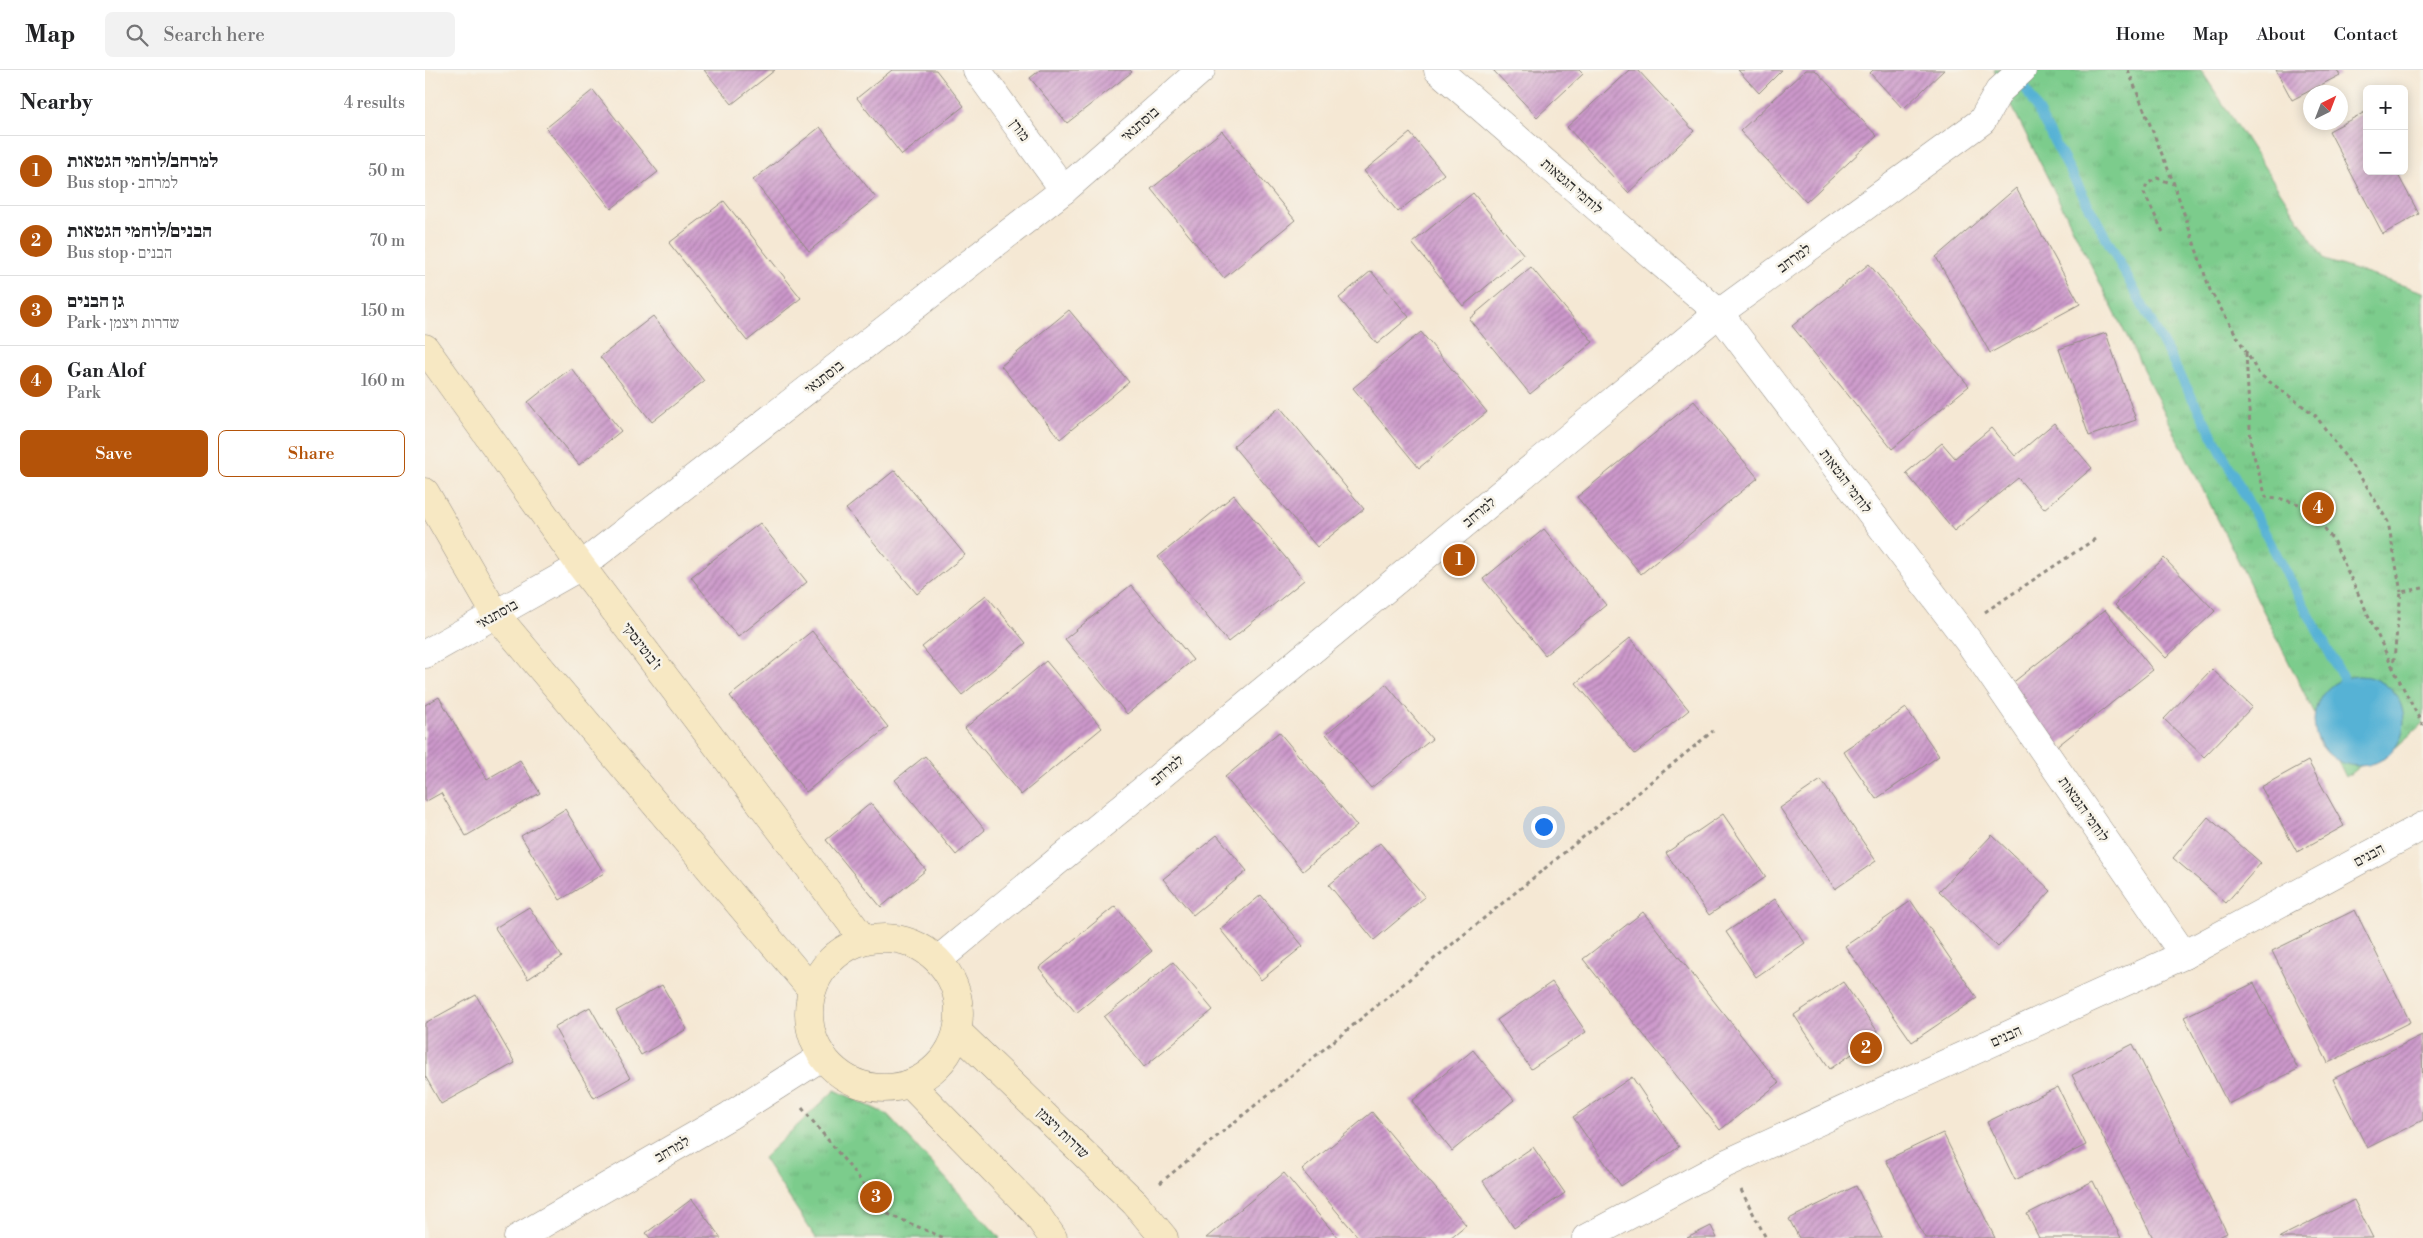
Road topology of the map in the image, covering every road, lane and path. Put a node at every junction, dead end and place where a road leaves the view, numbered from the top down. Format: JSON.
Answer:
{"nodes":[{"id":1,"x":977,"y":70,"type":"edge"},
{"id":2,"x":1201,"y":70,"type":"edge"},
{"id":3,"x":1438,"y":70,"type":"edge"},
{"id":4,"x":2021,"y":70,"type":"edge"},
{"id":5,"x":2128,"y":70,"type":"edge"},
{"id":6,"x":2174,"y":184,"type":"junction"},
{"id":7,"x":1064,"y":190,"type":"junction"},
{"id":8,"x":2163,"y":232,"type":"dead end"},
{"id":9,"x":1719,"y":313,"type":"junction"},
{"id":10,"x":425,"y":348,"type":"edge"},
{"id":11,"x":2246,"y":353,"type":"junction"},
{"id":12,"x":425,"y":492,"type":"edge"},
{"id":13,"x":2095,"y":540,"type":"dead end"},
{"id":14,"x":581,"y":566,"type":"junction"},
{"id":15,"x":2423,"y":588,"type":"edge"},
{"id":16,"x":2401,"y":592,"type":"junction"},
{"id":17,"x":496,"y":615,"type":"junction"},
{"id":18,"x":1960,"y":630,"type":"junction"},
{"id":19,"x":425,"y":654,"type":"edge"},
{"id":20,"x":2393,"y":668,"type":"junction"},
{"id":21,"x":2423,"y":726,"type":"edge"},
{"id":22,"x":1713,"y":731,"type":"dead end"},
{"id":23,"x":2423,"y":826,"type":"edge"},
{"id":24,"x":864,"y":940,"type":"junction"},
{"id":25,"x":2184,"y":955,"type":"junction"},
{"id":26,"x":938,"y":960,"type":"junction"},
{"id":27,"x":812,"y":990,"type":"junction"},
{"id":28,"x":958,"y":1032,"type":"junction"},
{"id":29,"x":823,"y":1056,"type":"junction"},
{"id":30,"x":781,"y":1083,"type":"junction"},
{"id":31,"x":910,"y":1084,"type":"junction"},
{"id":32,"x":1727,"y":1163,"type":"junction"},
{"id":33,"x":1135,"y":1203,"type":"junction"},
{"id":34,"x":518,"y":1238,"type":"edge"},
{"id":35,"x":944,"y":1238,"type":"edge"},
{"id":36,"x":1053,"y":1238,"type":"edge"},
{"id":37,"x":1165,"y":1238,"type":"edge"},
{"id":38,"x":1586,"y":1238,"type":"edge"},
{"id":39,"x":1765,"y":1238,"type":"edge"}],
"edges":[{"from":1,"to":7,"type":"street","name":"מורן"},
{"from":2,"to":7,"type":"street","name":"בוסתנאי"},
{"from":3,"to":9,"type":"street","name":"לוחמי הגטאות"},
{"from":4,"to":9,"type":"street","name":"למרחב"},
{"from":5,"to":6,"type":"path"},
{"from":6,"to":8,"type":"path"},
{"from":6,"to":11,"type":"path"},
{"from":7,"to":14,"type":"street","name":"בוסתנאי"},
{"from":9,"to":18,"type":"street","name":"לוחמי הגטאות"},
{"from":9,"to":26,"type":"street","name":"למרחב"},
{"from":10,"to":14,"type":"street","name":"ז'בוטינסקי"},
{"from":11,"to":16,"type":"path"},
{"from":11,"to":20,"type":"path"},
{"from":12,"to":17,"type":"street"},
{"from":13,"to":18,"type":"path"},
{"from":14,"to":17,"type":"street","name":"בוסתנאי"},
{"from":14,"to":24,"type":"street","name":"ז'בוטינסקי"},
{"from":15,"to":16,"type":"path"},
{"from":16,"to":20,"type":"path"},
{"from":17,"to":19,"type":"street","name":"בוסתנאי"},
{"from":17,"to":27,"type":"street"},
{"from":18,"to":25,"type":"street","name":"לוחמי הגטאות"},
{"from":20,"to":21,"type":"path"},
{"from":22,"to":33,"type":"path"},
{"from":23,"to":25,"type":"street","name":"הבנים"},
{"from":24,"to":26,"type":"street"},
{"from":24,"to":27,"type":"street"},
{"from":25,"to":32,"type":"street","name":"הבנים"},
{"from":26,"to":28,"type":"street"},
{"from":27,"to":29,"type":"street"},
{"from":28,"to":31,"type":"street"},
{"from":28,"to":33,"type":"street","name":"שדרות ויצמן"},
{"from":29,"to":30,"type":"street","name":"למרחב"},
{"from":29,"to":31,"type":"street"},
{"from":30,"to":34,"type":"street","name":"למרחב"},
{"from":30,"to":35,"type":"path"},
{"from":31,"to":36,"type":"street"},
{"from":32,"to":38,"type":"street","name":"הבנים"},
{"from":32,"to":39,"type":"path"},
{"from":33,"to":37,"type":"street","name":"שדרות ויצמן"}]}
